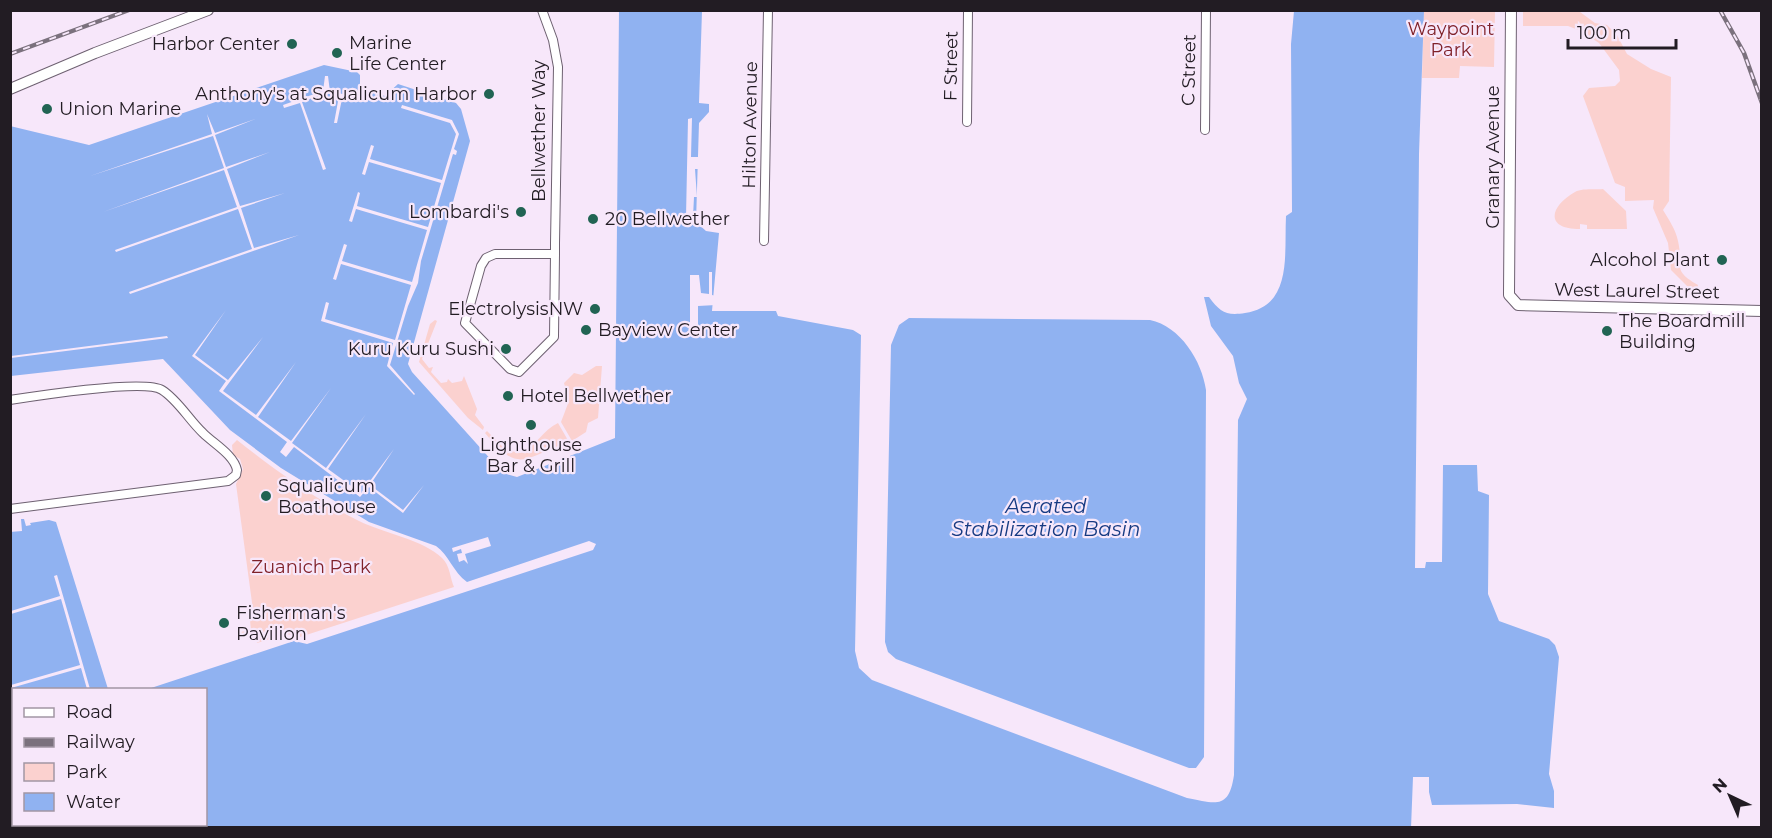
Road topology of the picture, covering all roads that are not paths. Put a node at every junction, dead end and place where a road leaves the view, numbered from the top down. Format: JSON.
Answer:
{"nodes":[{"id":1,"x":208,"y":10,"type":"edge"},
{"id":2,"x":542,"y":10,"type":"edge"},
{"id":3,"x":768,"y":10,"type":"edge"},
{"id":4,"x":968,"y":10,"type":"edge"},
{"id":5,"x":1206,"y":10,"type":"edge"},
{"id":6,"x":1510,"y":10,"type":"edge"},
{"id":7,"x":10,"y":89,"type":"edge"},
{"id":8,"x":967,"y":122,"type":"dead end"},
{"id":9,"x":1205,"y":130,"type":"dead end"},
{"id":10,"x":764,"y":241,"type":"dead end"},
{"id":11,"x":555,"y":254,"type":"junction"},
{"id":12,"x":1513,"y":302,"type":"joint"},
{"id":13,"x":1761,"y":311,"type":"edge"},
{"id":14,"x":10,"y":399,"type":"edge"},
{"id":15,"x":10,"y":509,"type":"edge"}],
"edges":[{"from":1,"to":7,"type":"street"},
{"from":2,"to":11,"type":"street","name":"Bellwether Way"},
{"from":3,"to":10,"type":"street","name":"Hilton Avenue"},
{"from":4,"to":8,"type":"street","name":"F Street"},
{"from":5,"to":9,"type":"street","name":"C Street"},
{"from":6,"to":12,"type":"street","name":"Granary Avenue"},
{"from":11,"to":11,"type":"street","name":"Bellwether Way"},
{"from":12,"to":13,"type":"street","name":"West Laurel Street"},
{"from":14,"to":15,"type":"street"}]}
